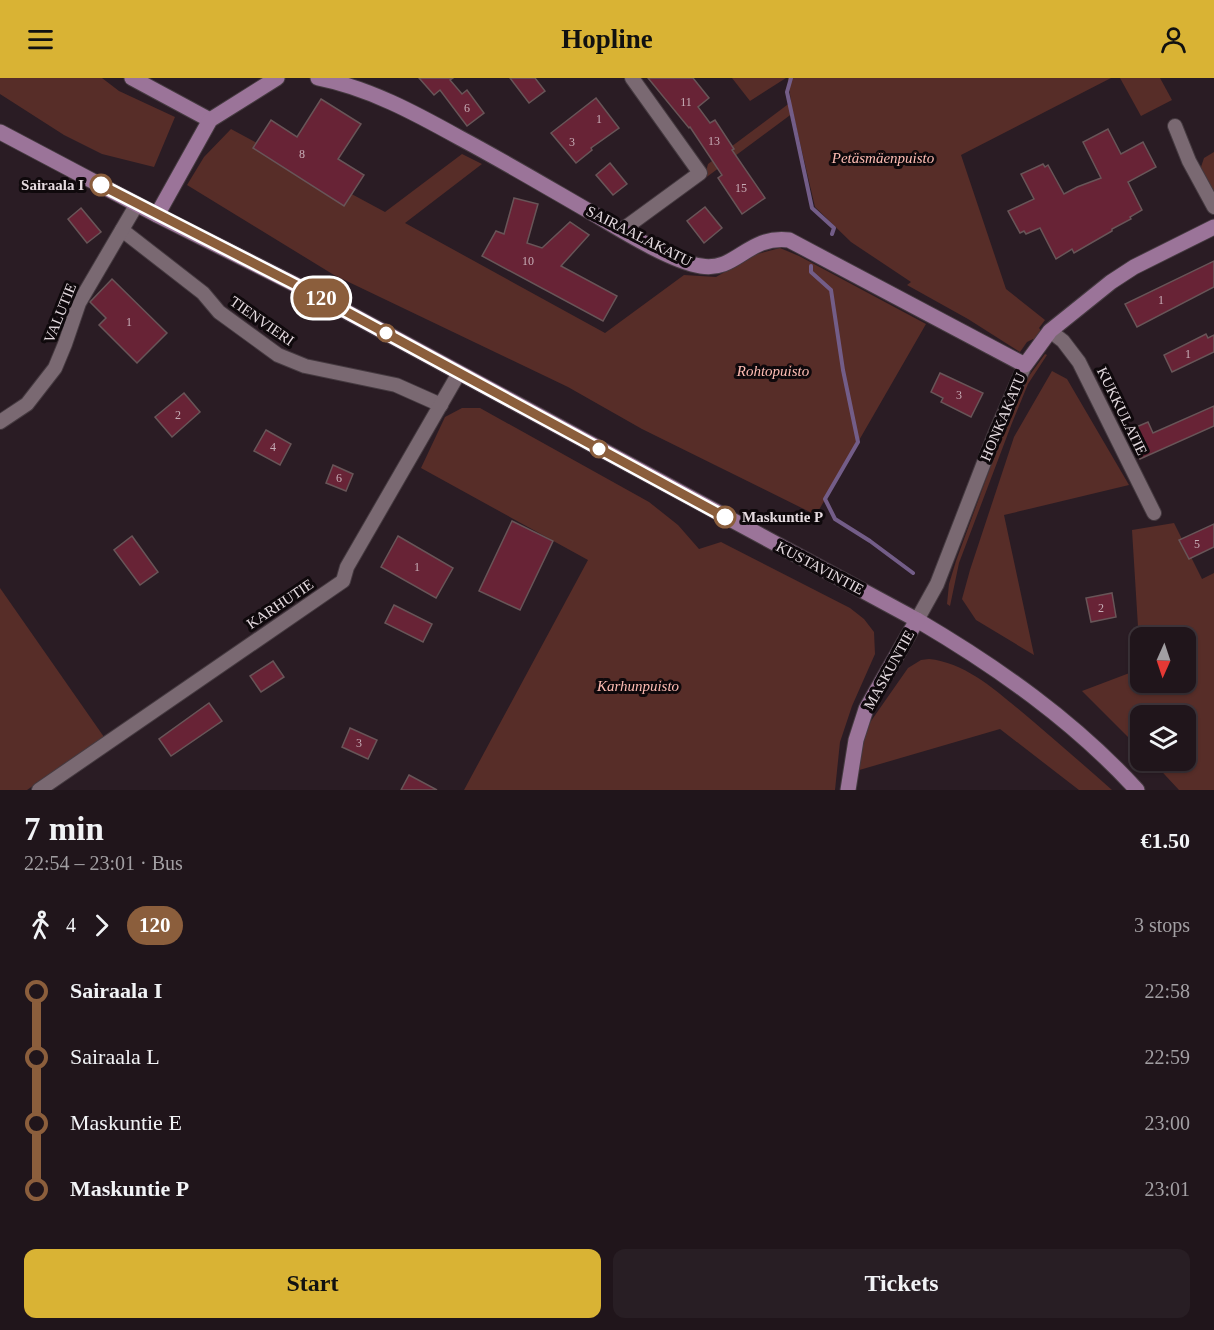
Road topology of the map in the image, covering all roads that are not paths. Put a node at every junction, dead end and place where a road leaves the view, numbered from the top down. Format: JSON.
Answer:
{"nodes":[{"id":1,"x":132,"y":78,"type":"edge"},
{"id":2,"x":277,"y":78,"type":"edge"},
{"id":3,"x":318,"y":78,"type":"edge"},
{"id":4,"x":632,"y":78,"type":"edge"},
{"id":5,"x":347,"y":81,"type":"edge"},
{"id":6,"x":210,"y":120,"type":"junction"},
{"id":7,"x":1175,"y":126,"type":"dead end"},
{"id":8,"x":0,"y":132,"type":"edge"},
{"id":9,"x":137,"y":204,"type":"junction"},
{"id":10,"x":1214,"y":207,"type":"edge"},
{"id":11,"x":158,"y":215,"type":"junction"},
{"id":12,"x":1214,"y":227,"type":"edge"},
{"id":13,"x":122,"y":230,"type":"junction"},
{"id":14,"x":622,"y":230,"type":"junction"},
{"id":15,"x":1050,"y":331,"type":"junction"},
{"id":16,"x":1025,"y":365,"type":"junction"},
{"id":17,"x":459,"y":374,"type":"junction"},
{"id":18,"x":441,"y":405,"type":"junction"},
{"id":19,"x":0,"y":422,"type":"edge"},
{"id":20,"x":1154,"y":513,"type":"dead end"},
{"id":21,"x":917,"y":620,"type":"junction"},
{"id":22,"x":39,"y":790,"type":"edge"},
{"id":23,"x":848,"y":790,"type":"edge"},
{"id":24,"x":1137,"y":790,"type":"edge"}],
"edges":[{"from":1,"to":6,"type":"street"},
{"from":2,"to":6,"type":"street"},
{"from":3,"to":5,"type":"street","name":"SAIRAALAKATU"},
{"from":4,"to":14,"type":"street"},
{"from":5,"to":14,"type":"street","name":"SAIRAALAKATU"},
{"from":6,"to":11,"type":"street"},
{"from":7,"to":10,"type":"street"},
{"from":8,"to":9,"type":"street","name":"KUSTAVINTIE"},
{"from":9,"to":11,"type":"street","name":"KUSTAVINTIE"},
{"from":9,"to":13,"type":"street","name":"VALUTIE"},
{"from":11,"to":17,"type":"street","name":"KUSTAVINTIE"},
{"from":12,"to":15,"type":"street","name":"HONKAKATU"},
{"from":13,"to":18,"type":"street","name":"TIENVIERI"},
{"from":13,"to":19,"type":"street","name":"VALUTIE"},
{"from":14,"to":16,"type":"street","name":"SAIRAALAKATU"},
{"from":15,"to":16,"type":"street","name":"HONKAKATU"},
{"from":15,"to":20,"type":"street","name":"KUKKULATIE"},
{"from":16,"to":21,"type":"street","name":"HONKAKATU"},
{"from":17,"to":18,"type":"street","name":"KARHUTIE"},
{"from":17,"to":21,"type":"street","name":"KUSTAVINTIE"},
{"from":18,"to":22,"type":"street","name":"KARHUTIE"},
{"from":21,"to":23,"type":"street","name":"MASKUNTIE"},
{"from":21,"to":24,"type":"street","name":"KUSTAVINTIE"}]}
